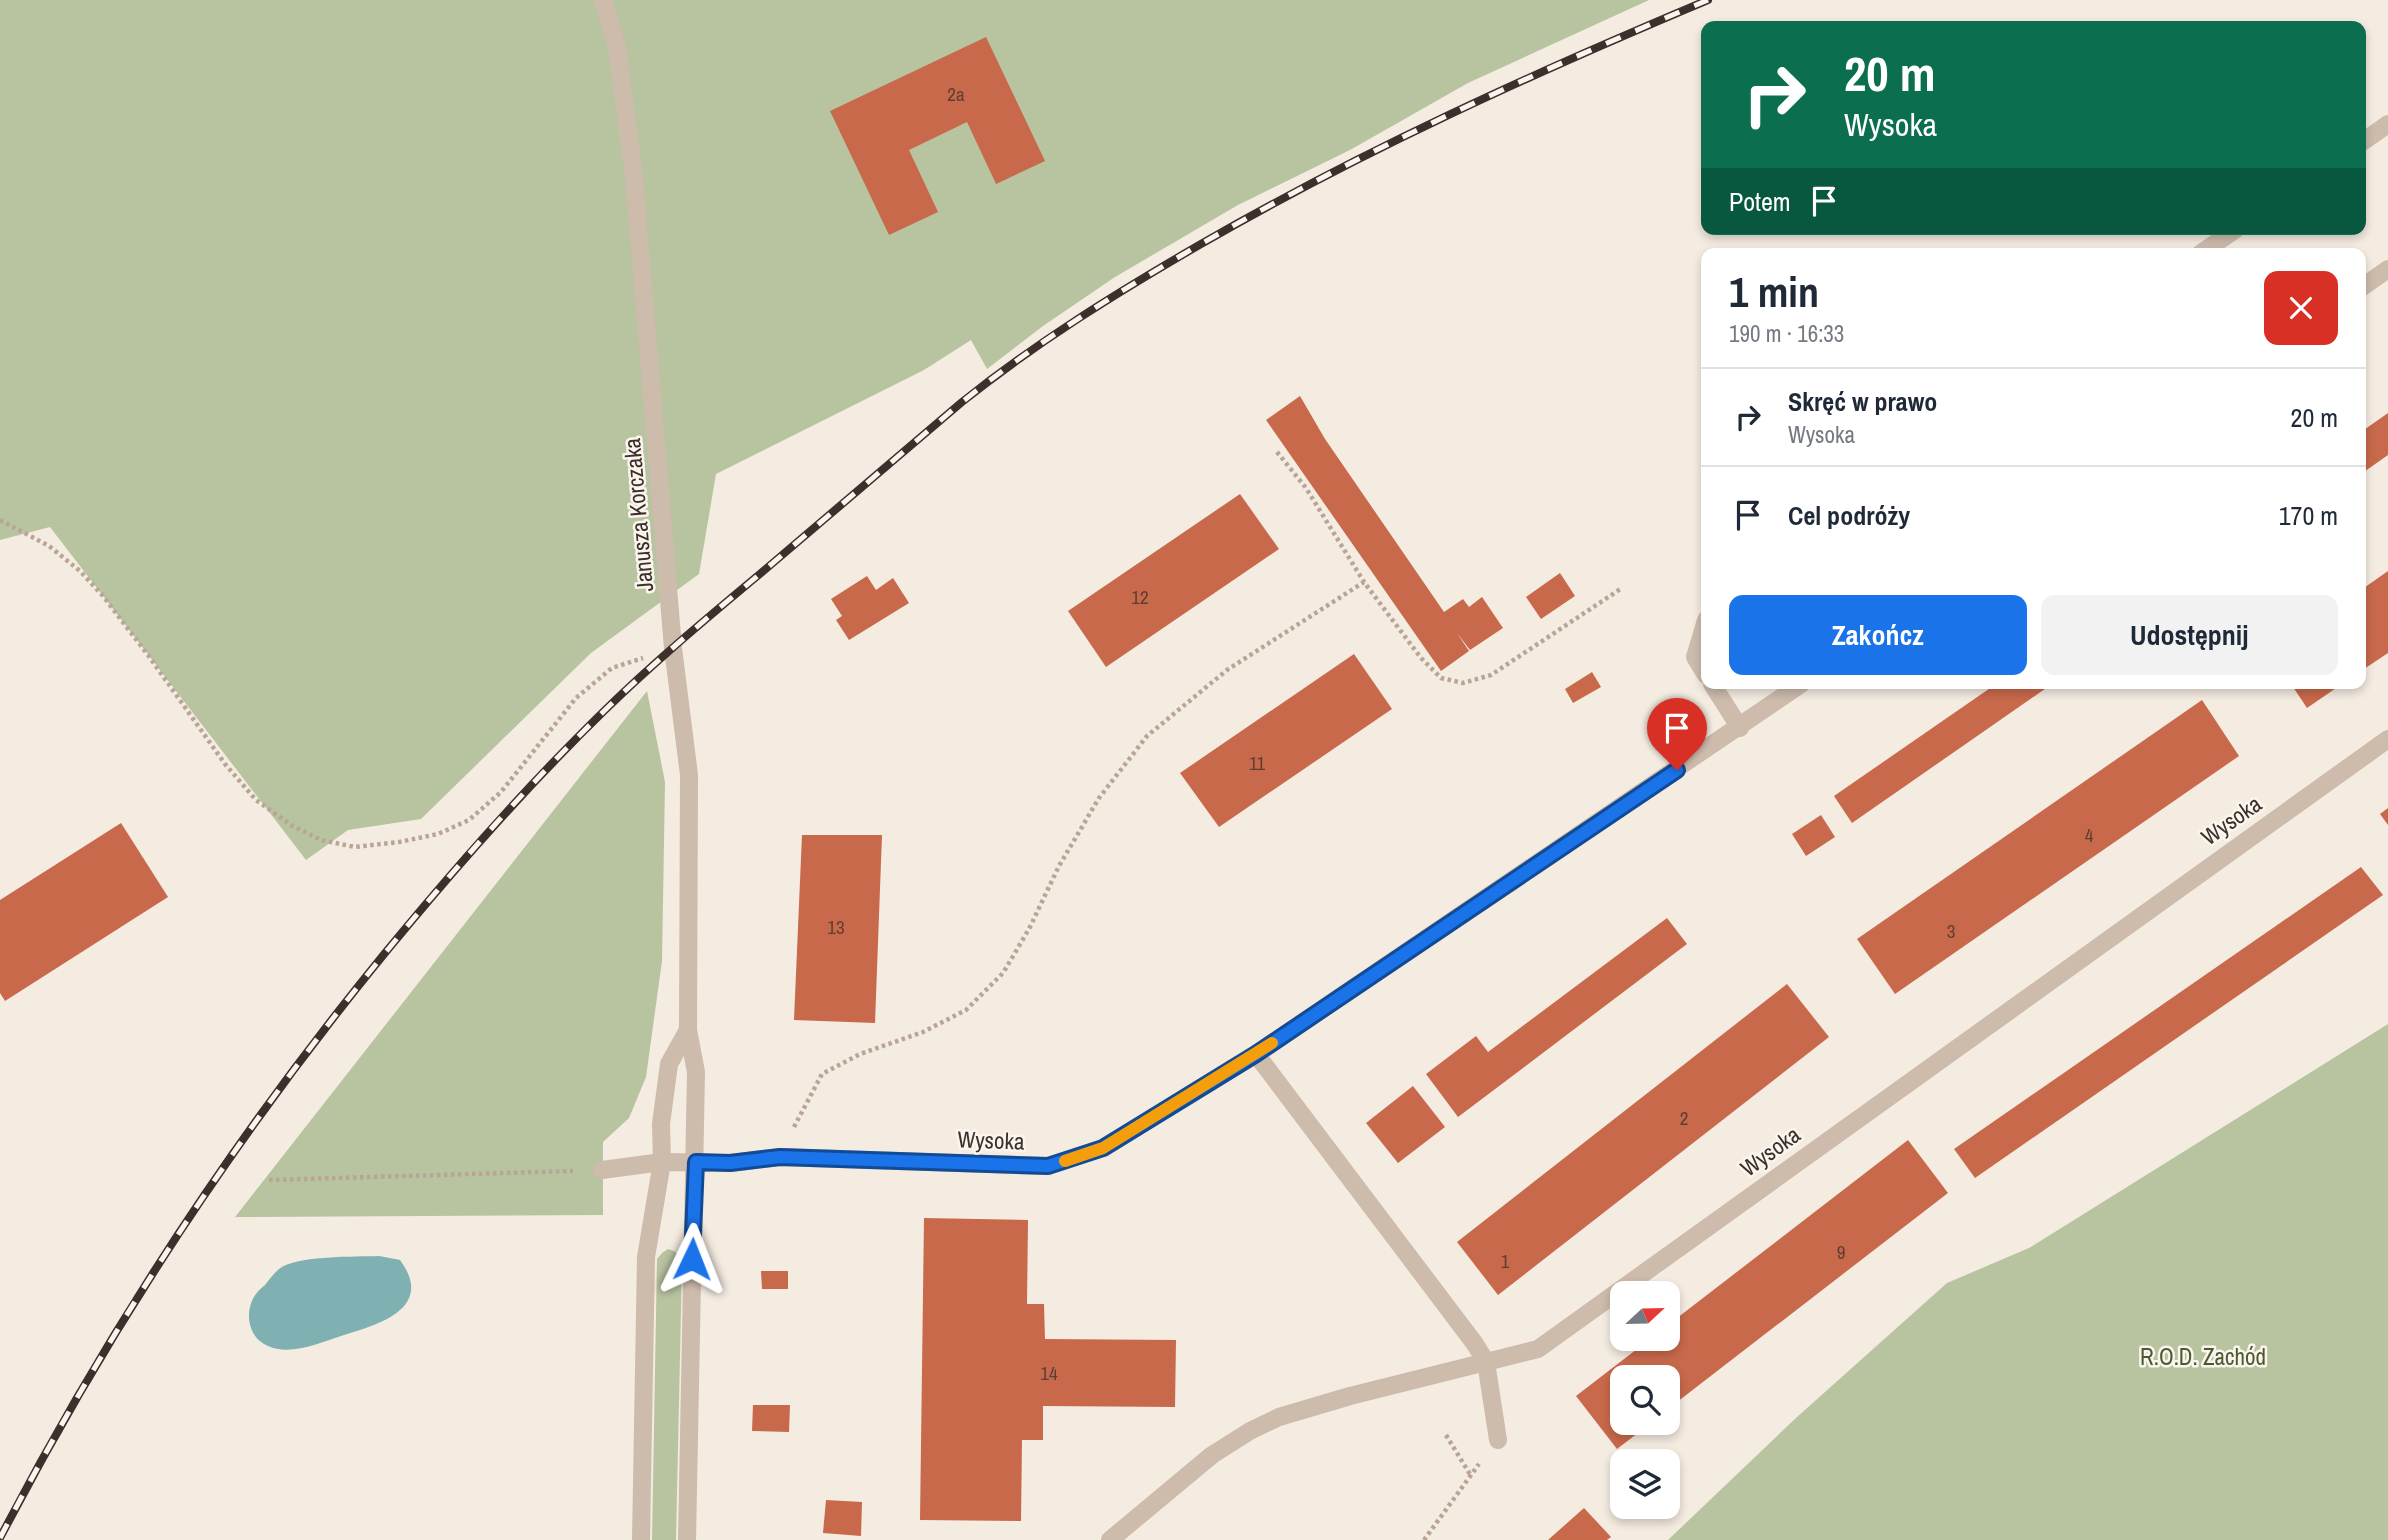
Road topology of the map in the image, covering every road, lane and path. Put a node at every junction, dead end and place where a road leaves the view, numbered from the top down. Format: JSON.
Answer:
{"nodes":[{"id":1,"x":603,"y":0,"type":"edge"},
{"id":2,"x":2388,"y":124,"type":"edge"},
{"id":3,"x":2366,"y":139,"type":"edge"},
{"id":4,"x":2227,"y":235,"type":"edge"},
{"id":5,"x":2209,"y":248,"type":"edge"},
{"id":6,"x":2388,"y":269,"type":"edge"},
{"id":7,"x":2366,"y":284,"type":"edge"},
{"id":8,"x":1278,"y":452,"type":"dead end"},
{"id":9,"x":0,"y":520,"type":"edge"},
{"id":10,"x":1364,"y":582,"type":"junction"},
{"id":11,"x":1622,"y":588,"type":"dead end"},
{"id":12,"x":1701,"y":637,"type":"edge"},
{"id":13,"x":673,"y":648,"type":"junction"},
{"id":14,"x":1701,"y":667,"type":"edge"},
{"id":15,"x":1715,"y":689,"type":"edge"},
{"id":16,"x":1794,"y":689,"type":"edge"},
{"id":17,"x":1740,"y":728,"type":"junction"},
{"id":18,"x":2388,"y":739,"type":"edge"},
{"id":19,"x":688,"y":1030,"type":"junction"},
{"id":20,"x":1256,"y":1054,"type":"junction"},
{"id":21,"x":780,"y":1157,"type":"junction"},
{"id":22,"x":662,"y":1162,"type":"junction"},
{"id":23,"x":696,"y":1162,"type":"junction"},
{"id":24,"x":602,"y":1170,"type":"joint"},
{"id":25,"x":269,"y":1180,"type":"dead end"},
{"id":26,"x":1486,"y":1362,"type":"junction"},
{"id":27,"x":1447,"y":1435,"type":"dead end"},
{"id":28,"x":1498,"y":1440,"type":"joint"},
{"id":29,"x":1471,"y":1476,"type":"junction"},
{"id":30,"x":641,"y":1540,"type":"edge"},
{"id":31,"x":687,"y":1540,"type":"edge"},
{"id":32,"x":1110,"y":1540,"type":"edge"},
{"id":33,"x":1424,"y":1540,"type":"edge"}],
"edges":[{"from":1,"to":13,"type":"street","name":"Janusza Korczaka"},
{"from":2,"to":3,"type":"street"},
{"from":4,"to":5,"type":"street"},
{"from":6,"to":7,"type":"street"},
{"from":8,"to":10,"type":"path"},
{"from":9,"to":13,"type":"path"},
{"from":10,"to":11,"type":"path"},
{"from":10,"to":21,"type":"path"},
{"from":12,"to":14,"type":"street"},
{"from":13,"to":19,"type":"street","name":"Janusza Korczaka"},
{"from":15,"to":17,"type":"street"},
{"from":16,"to":17,"type":"street","name":"Wysoka"},
{"from":17,"to":20,"type":"street","name":"Wysoka"},
{"from":18,"to":26,"type":"street","name":"Wysoka"},
{"from":19,"to":22,"type":"street"},
{"from":19,"to":23,"type":"street","name":"Janusza Korczaka"},
{"from":20,"to":21,"type":"street","name":"Wysoka"},
{"from":20,"to":26,"type":"street"},
{"from":21,"to":23,"type":"street","name":"Wysoka"},
{"from":22,"to":23,"type":"street","name":"Wysoka"},
{"from":22,"to":24,"type":"street","name":"Wysoka"},
{"from":22,"to":30,"type":"street"},
{"from":23,"to":31,"type":"street"},
{"from":24,"to":25,"type":"path"},
{"from":26,"to":28,"type":"street"},
{"from":26,"to":32,"type":"street","name":"Wysoka"},
{"from":27,"to":29,"type":"path"},
{"from":28,"to":29,"type":"path"},
{"from":29,"to":33,"type":"path"}]}
